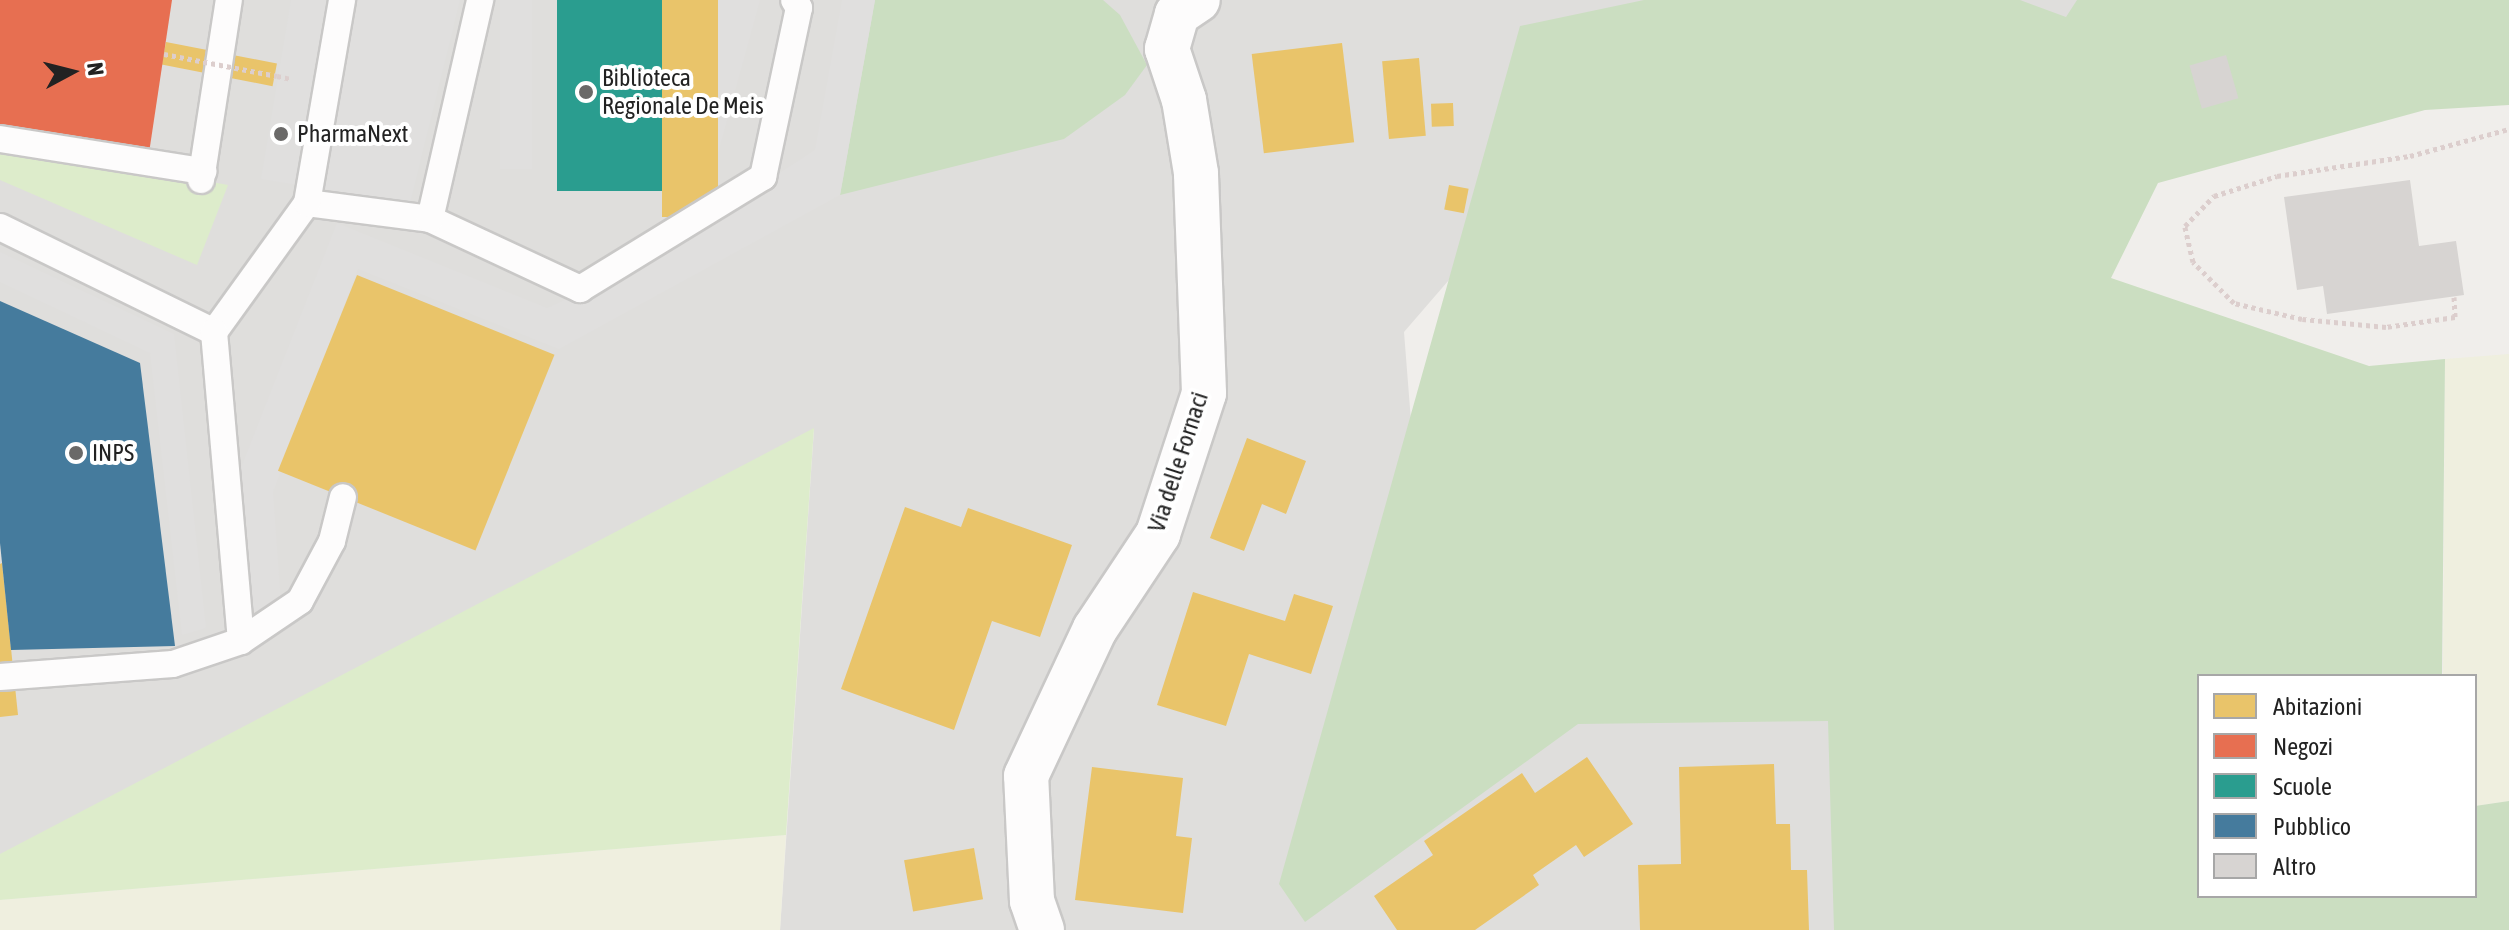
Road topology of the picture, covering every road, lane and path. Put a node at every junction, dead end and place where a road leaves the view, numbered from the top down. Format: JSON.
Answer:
{"nodes":[{"id":1,"x":229,"y":0,"type":"edge"},
{"id":2,"x":342,"y":0,"type":"edge"},
{"id":3,"x":480,"y":0,"type":"edge"},
{"id":4,"x":794,"y":0,"type":"edge"},
{"id":5,"x":1178,"y":5,"type":"edge"},
{"id":6,"x":164,"y":54,"type":"dead end"},
{"id":7,"x":277,"y":76,"type":"dead end"},
{"id":8,"x":2509,"y":129,"type":"edge"},
{"id":9,"x":0,"y":139,"type":"edge"},
{"id":10,"x":307,"y":203,"type":"junction"},
{"id":11,"x":430,"y":219,"type":"junction"},
{"id":12,"x":0,"y":227,"type":"edge"},
{"id":13,"x":2454,"y":297,"type":"dead end"},
{"id":14,"x":214,"y":332,"type":"junction"},
{"id":15,"x":343,"y":497,"type":"dead end"},
{"id":16,"x":241,"y":641,"type":"junction"},
{"id":17,"x":0,"y":677,"type":"edge"},
{"id":18,"x":1042,"y":930,"type":"edge"}],
"edges":[{"from":1,"to":9,"type":"lane"},
{"from":2,"to":10,"type":"lane"},
{"from":3,"to":11,"type":"lane"},
{"from":4,"to":11,"type":"lane"},
{"from":5,"to":18,"type":"street","name":"Via delle Fornaci"},
{"from":6,"to":7,"type":"path","bridge":true},
{"from":8,"to":13,"type":"path"},
{"from":10,"to":11,"type":"lane"},
{"from":10,"to":14,"type":"lane"},
{"from":12,"to":14,"type":"lane"},
{"from":14,"to":16,"type":"lane"},
{"from":15,"to":16,"type":"lane"},
{"from":16,"to":17,"type":"lane"}]}
